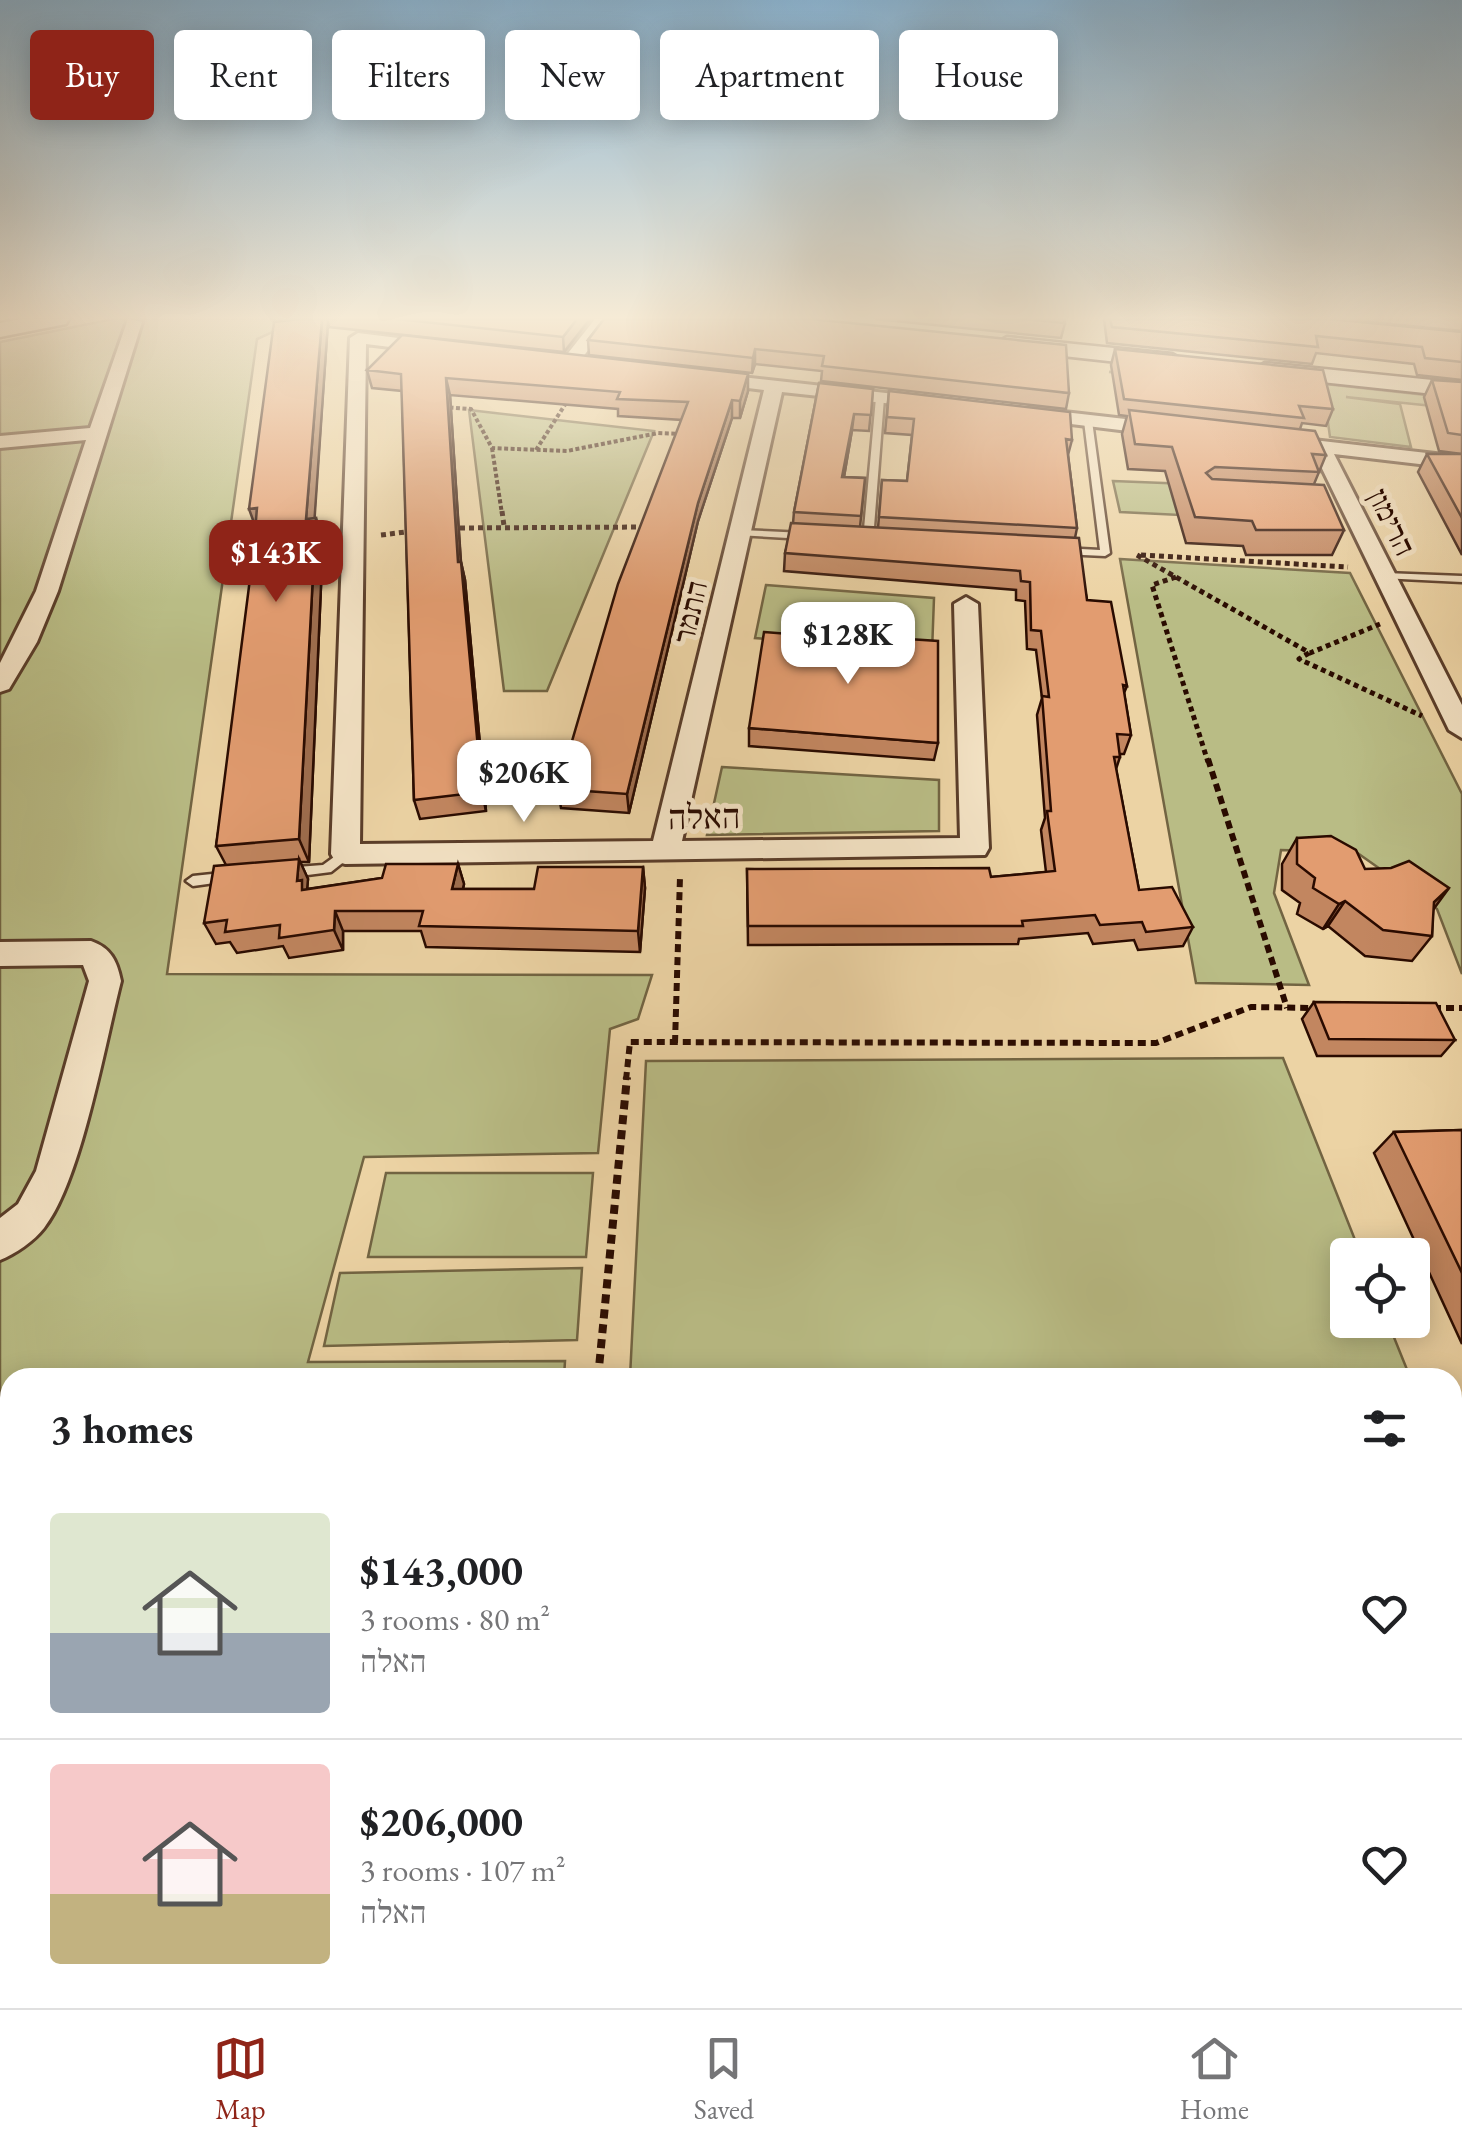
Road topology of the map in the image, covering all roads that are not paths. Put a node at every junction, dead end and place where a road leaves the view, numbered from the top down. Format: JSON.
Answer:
{"nodes":[{"id":1,"x":106,"y":413,"type":"edge"},
{"id":2,"x":356,"y":413,"type":"edge"},
{"id":3,"x":768,"y":413,"type":"edge"},
{"id":4,"x":879,"y":413,"type":"edge"},
{"id":5,"x":1015,"y":413,"type":"edge"},
{"id":6,"x":1088,"y":421,"type":"junction"},
{"id":7,"x":1185,"y":432,"type":"edge"},
{"id":8,"x":100,"y":433,"type":"junction"},
{"id":9,"x":1263,"y":441,"type":"edge"},
{"id":10,"x":0,"y":442,"type":"edge"},
{"id":11,"x":1321,"y":448,"type":"junction"},
{"id":12,"x":1462,"y":463,"type":"edge"},
{"id":13,"x":740,"y":532,"type":"junction"},
{"id":14,"x":813,"y":537,"type":"edge"},
{"id":15,"x":849,"y":539,"type":"edge"},
{"id":16,"x":868,"y":540,"type":"junction"},
{"id":17,"x":887,"y":541,"type":"edge"},
{"id":18,"x":1046,"y":550,"type":"edge"},
{"id":19,"x":1383,"y":572,"type":"junction"},
{"id":20,"x":1462,"y":579,"type":"edge"},
{"id":21,"x":966,"y":604,"type":"dead end"},
{"id":22,"x":0,"y":684,"type":"edge"},
{"id":23,"x":1462,"y":730,"type":"edge"},
{"id":24,"x":673,"y":851,"type":"junction"},
{"id":25,"x":345,"y":854,"type":"junction"},
{"id":26,"x":269,"y":874,"type":"edge"},
{"id":27,"x":250,"y":876,"type":"edge"},
{"id":28,"x":193,"y":880,"type":"dead end"},
{"id":29,"x":0,"y":954,"type":"edge"},
{"id":30,"x":0,"y":1242,"type":"edge"}],
"edges":[{"from":1,"to":8,"type":"street"},
{"from":2,"to":25,"type":"street"},
{"from":3,"to":13,"type":"street","name":"התמר"},
{"from":4,"to":16,"type":"lane"},
{"from":5,"to":6,"type":"street"},
{"from":6,"to":7,"type":"street"},
{"from":6,"to":18,"type":"lane"},
{"from":8,"to":10,"type":"street"},
{"from":8,"to":22,"type":"street"},
{"from":9,"to":11,"type":"street"},
{"from":11,"to":12,"type":"street"},
{"from":11,"to":19,"type":"street","name":"הרימון"},
{"from":13,"to":14,"type":"lane"},
{"from":13,"to":24,"type":"street","name":"התמר"},
{"from":15,"to":16,"type":"lane"},
{"from":16,"to":17,"type":"lane"},
{"from":19,"to":20,"type":"lane"},
{"from":19,"to":23,"type":"street","name":"הרימון"},
{"from":21,"to":24,"type":"street","name":"האלה"},
{"from":24,"to":25,"type":"street","name":"האלה"},
{"from":25,"to":26,"type":"lane"},
{"from":27,"to":28,"type":"lane"},
{"from":29,"to":30,"type":"street"}]}
